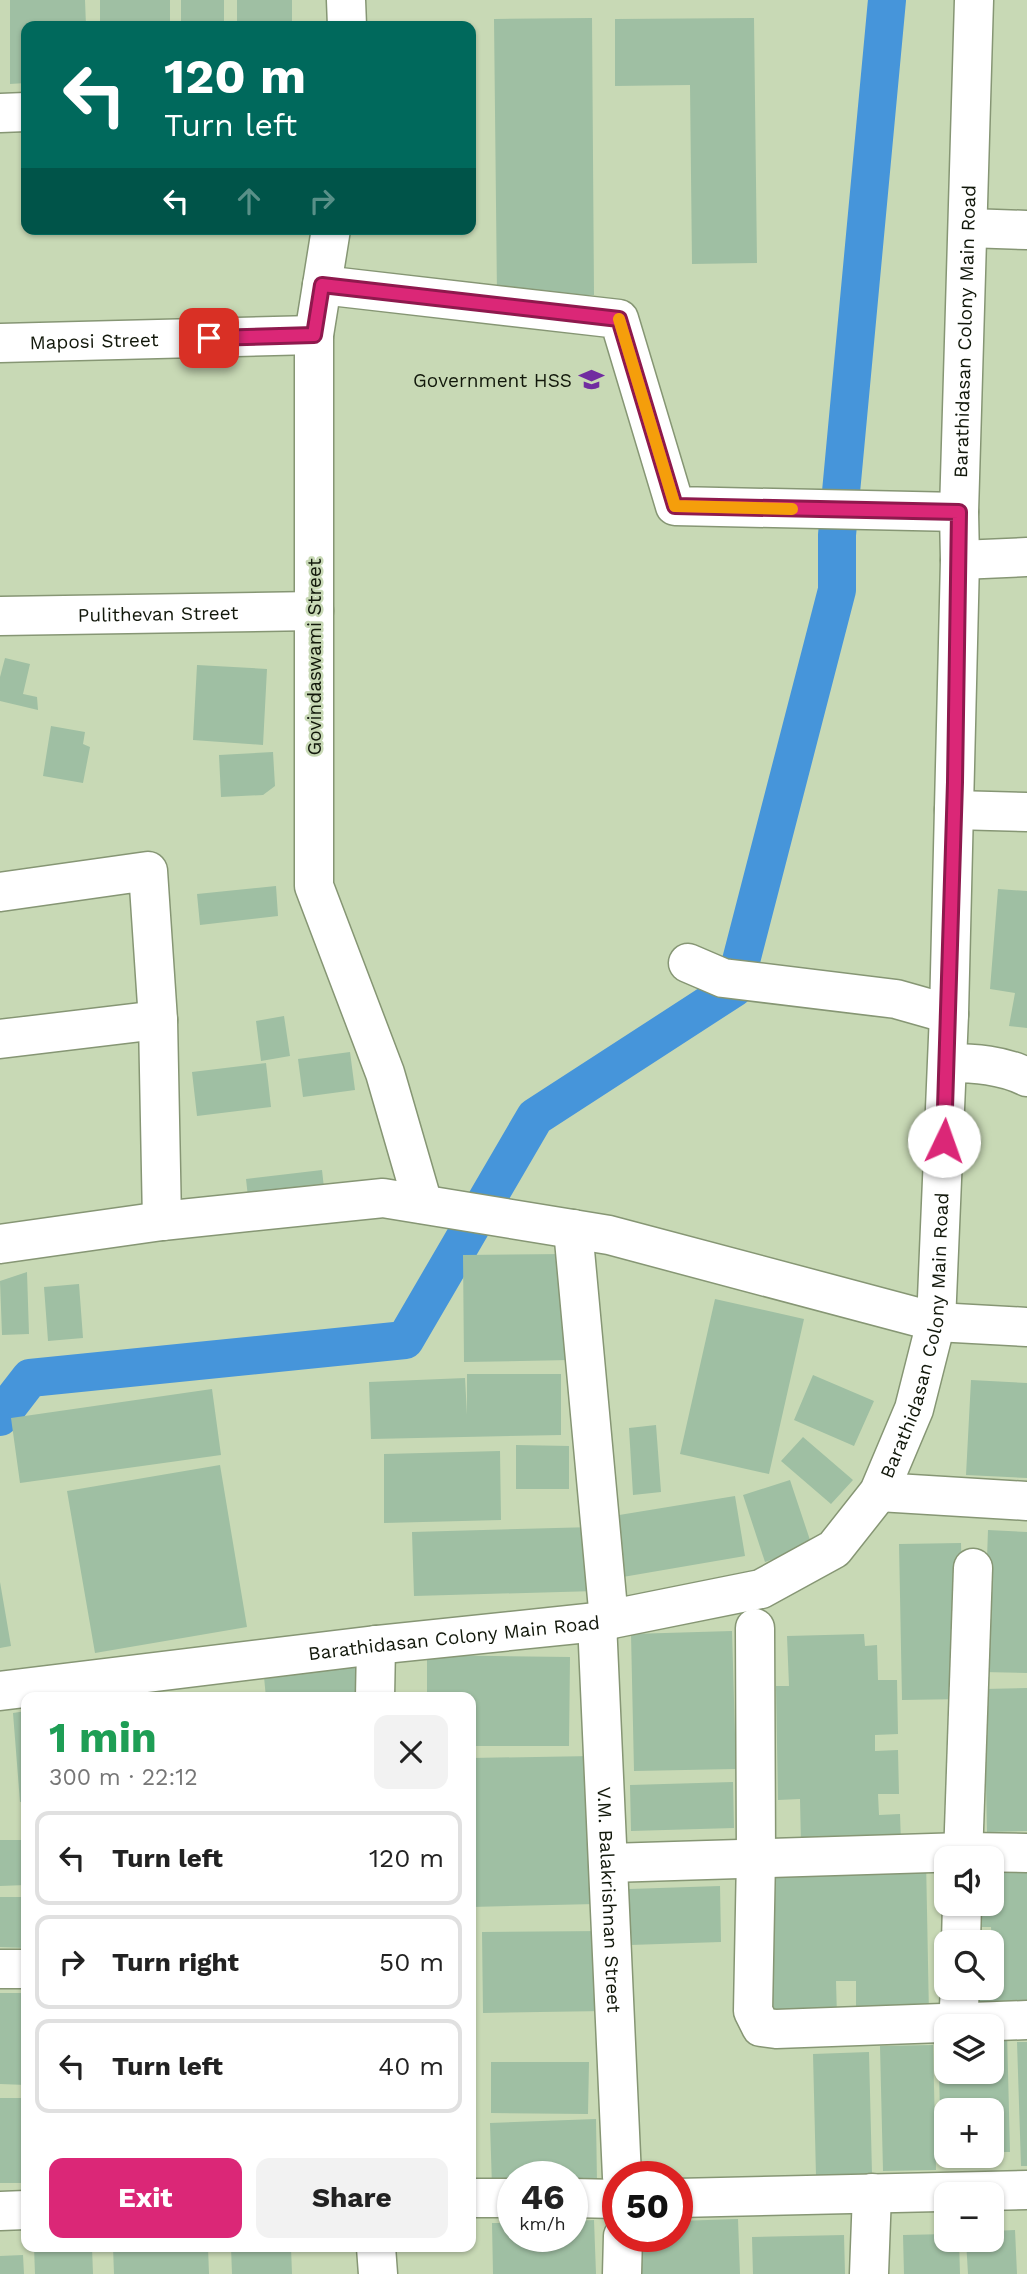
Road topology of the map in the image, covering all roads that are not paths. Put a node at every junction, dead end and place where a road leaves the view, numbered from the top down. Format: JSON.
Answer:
{"nodes":[{"id":1,"x":346,"y":0,"type":"edge"},
{"id":2,"x":974,"y":0,"type":"edge"},
{"id":3,"x":347,"y":21,"type":"edge"},
{"id":4,"x":21,"y":112,"type":"edge"},
{"id":5,"x":0,"y":113,"type":"edge"},
{"id":6,"x":968,"y":228,"type":"junction"},
{"id":7,"x":1027,"y":230,"type":"edge"},
{"id":8,"x":330,"y":235,"type":"edge"},
{"id":9,"x":322,"y":285,"type":"junction"},
{"id":10,"x":314,"y":335,"type":"junction"},
{"id":11,"x":0,"y":343,"type":"edge"},
{"id":12,"x":942,"y":512,"type":"junction"},
{"id":13,"x":1027,"y":557,"type":"edge"},
{"id":14,"x":960,"y":559,"type":"junction"},
{"id":15,"x":314,"y":611,"type":"junction"},
{"id":16,"x":0,"y":616,"type":"edge"},
{"id":17,"x":954,"y":810,"type":"junction"},
{"id":18,"x":1027,"y":812,"type":"edge"},
{"id":19,"x":0,"y":892,"type":"edge"},
{"id":20,"x":688,"y":963,"type":"dead end"},
{"id":21,"x":158,"y":1020,"type":"junction"},
{"id":22,"x":0,"y":1040,"type":"edge"},
{"id":23,"x":948,"y":1041,"type":"junction"},
{"id":24,"x":1027,"y":1053,"type":"edge"},
{"id":25,"x":1027,"y":1077,"type":"edge"},
{"id":26,"x":423,"y":1205,"type":"junction"},
{"id":27,"x":162,"y":1221,"type":"junction"},
{"id":28,"x":573,"y":1229,"type":"junction"},
{"id":29,"x":0,"y":1244,"type":"edge"},
{"id":30,"x":936,"y":1322,"type":"junction"},
{"id":31,"x":1027,"y":1327,"type":"edge"},
{"id":32,"x":879,"y":1492,"type":"junction"},
{"id":33,"x":1027,"y":1500,"type":"edge"},
{"id":34,"x":973,"y":1568,"type":"dead end"},
{"id":35,"x":603,"y":1621,"type":"junction"},
{"id":36,"x":755,"y":1628,"type":"dead end"},
{"id":37,"x":376,"y":1645,"type":"junction"},
{"id":38,"x":0,"y":1691,"type":"edge"},
{"id":39,"x":375,"y":1692,"type":"edge"},
{"id":40,"x":964,"y":1846,"type":"edge"},
{"id":41,"x":1027,"y":1853,"type":"edge"},
{"id":42,"x":1004,"y":1854,"type":"edge"},
{"id":43,"x":934,"y":1855,"type":"edge"},
{"id":44,"x":755,"y":1857,"type":"junction"},
{"id":45,"x":609,"y":1863,"type":"junction"},
{"id":46,"x":0,"y":1969,"type":"edge"},
{"id":47,"x":21,"y":1969,"type":"edge"},
{"id":48,"x":959,"y":2006,"type":"edge"},
{"id":49,"x":1027,"y":2020,"type":"edge"},
{"id":50,"x":621,"y":2161,"type":"edge"},
{"id":51,"x":1027,"y":2190,"type":"edge"},
{"id":52,"x":872,"y":2193,"type":"junction"},
{"id":53,"x":476,"y":2197,"type":"edge"},
{"id":54,"x":497,"y":2198,"type":"edge"},
{"id":55,"x":693,"y":2198,"type":"edge"},
{"id":56,"x":21,"y":2210,"type":"edge"},
{"id":57,"x":0,"y":2211,"type":"edge"},
{"id":58,"x":376,"y":2252,"type":"edge"},
{"id":59,"x":623,"y":2252,"type":"edge"},
{"id":60,"x":378,"y":2274,"type":"edge"},
{"id":61,"x":622,"y":2274,"type":"edge"},
{"id":62,"x":869,"y":2274,"type":"edge"}],
"edges":[{"from":1,"to":3,"type":"street"},
{"from":2,"to":6,"type":"street","name":"Barathidasan Colony Main Road"},
{"from":4,"to":5,"type":"street"},
{"from":6,"to":7,"type":"street"},
{"from":6,"to":12,"type":"street","name":"Barathidasan Colony Main Road"},
{"from":8,"to":9,"type":"street","name":"Govindaswami Street"},
{"from":9,"to":10,"type":"street","name":"Govindaswami Street"},
{"from":9,"to":12,"type":"street"},
{"from":10,"to":11,"type":"street","name":"Maposi Street"},
{"from":10,"to":15,"type":"street","name":"Govindaswami Street"},
{"from":12,"to":14,"type":"street","name":"Barathidasan Colony Main Road"},
{"from":13,"to":14,"type":"street"},
{"from":14,"to":17,"type":"street","name":"Barathidasan Colony Main Road"},
{"from":15,"to":16,"type":"street","name":"Pulithevan Street"},
{"from":15,"to":26,"type":"street","name":"Govindaswami Street"},
{"from":17,"to":18,"type":"street"},
{"from":17,"to":23,"type":"street","name":"Barathidasan Colony Main Road"},
{"from":19,"to":21,"type":"street"},
{"from":20,"to":23,"type":"street"},
{"from":21,"to":22,"type":"street"},
{"from":21,"to":27,"type":"street"},
{"from":23,"to":24,"type":"street"},
{"from":23,"to":25,"type":"street"},
{"from":23,"to":30,"type":"street","name":"Barathidasan Colony Main Road"},
{"from":26,"to":27,"type":"street"},
{"from":26,"to":28,"type":"street"},
{"from":27,"to":29,"type":"street"},
{"from":28,"to":30,"type":"street"},
{"from":28,"to":35,"type":"street","name":"V.M. Balakrishnan Street"},
{"from":30,"to":31,"type":"street"},
{"from":30,"to":32,"type":"street","name":"Barathidasan Colony Main Road"},
{"from":32,"to":33,"type":"street"},
{"from":32,"to":35,"type":"street","name":"Barathidasan Colony Main Road"},
{"from":34,"to":40,"type":"street"},
{"from":35,"to":37,"type":"street","name":"Barathidasan Colony Main Road"},
{"from":35,"to":45,"type":"street","name":"V.M. Balakrishnan Street"},
{"from":36,"to":44,"type":"street"},
{"from":37,"to":38,"type":"street","name":"Barathidasan Colony Main Road"},
{"from":37,"to":39,"type":"street"},
{"from":41,"to":42,"type":"street"},
{"from":43,"to":44,"type":"street"},
{"from":44,"to":45,"type":"street"},
{"from":44,"to":48,"type":"street"},
{"from":45,"to":50,"type":"street","name":"V.M. Balakrishnan Street"},
{"from":46,"to":47,"type":"street"},
{"from":48,"to":49,"type":"street"},
{"from":51,"to":52,"type":"street"},
{"from":52,"to":55,"type":"street"},
{"from":52,"to":62,"type":"street"},
{"from":53,"to":54,"type":"street"},
{"from":56,"to":57,"type":"street"},
{"from":58,"to":60,"type":"street"},
{"from":59,"to":61,"type":"street"}]}
